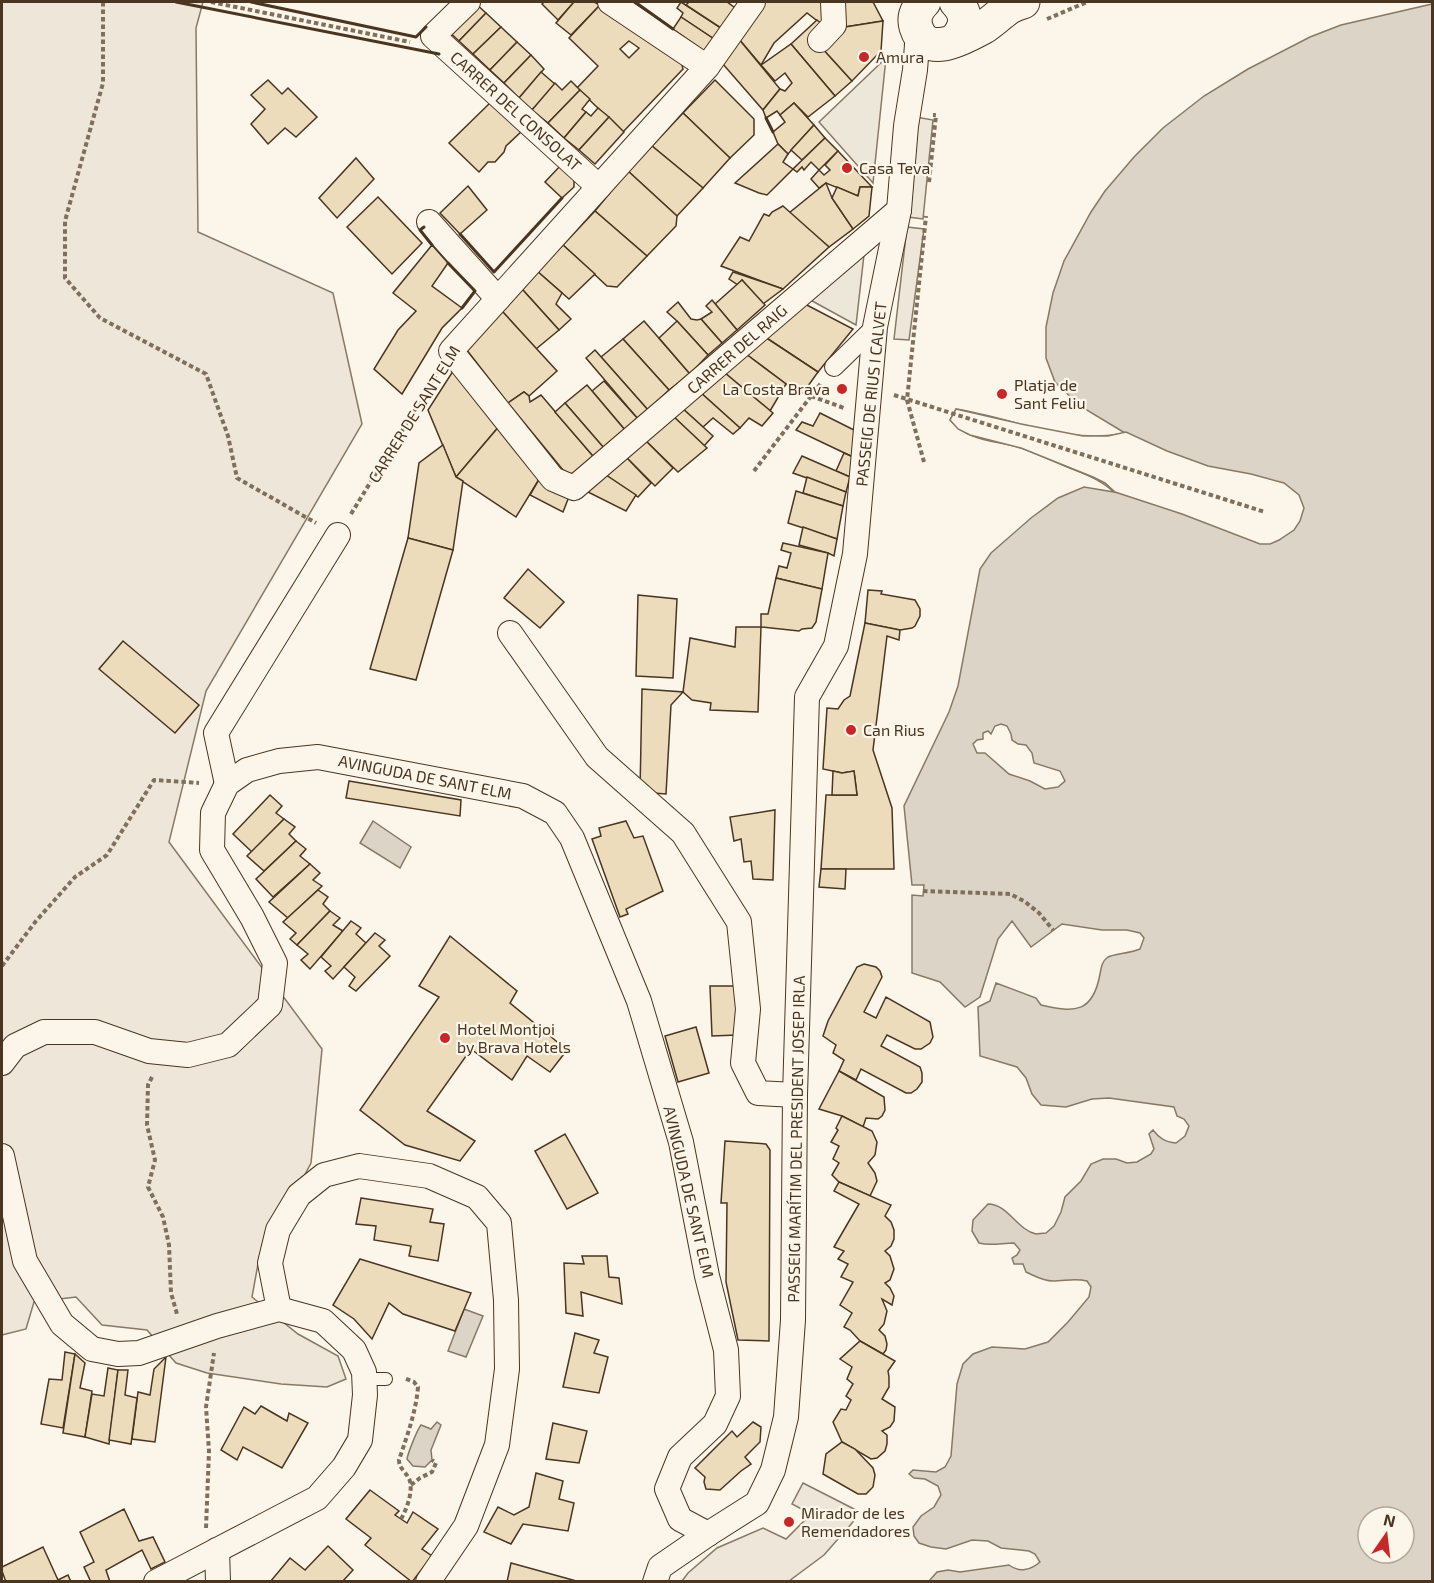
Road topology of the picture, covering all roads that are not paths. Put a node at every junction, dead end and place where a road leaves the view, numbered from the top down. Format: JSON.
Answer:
{"nodes":[{"id":1,"x":468,"y":2,"type":"edge"},
{"id":2,"x":610,"y":2,"type":"edge"},
{"id":3,"x":753,"y":2,"type":"edge"},
{"id":4,"x":833,"y":2,"type":"edge"},
{"id":5,"x":1024,"y":10,"type":"edge"},
{"id":6,"x":936,"y":19,"type":"edge"},
{"id":7,"x":820,"y":40,"type":"dead end"},
{"id":8,"x":707,"y":68,"type":"junction"},
{"id":9,"x":599,"y":186,"type":"junction"},
{"id":10,"x":899,"y":210,"type":"junction"},
{"id":11,"x":429,"y":222,"type":"dead end"},
{"id":12,"x":498,"y":299,"type":"junction"},
{"id":13,"x":875,"y":327,"type":"junction"},
{"id":14,"x":451,"y":351,"type":"joint"},
{"id":15,"x":834,"y":366,"type":"road end"},
{"id":16,"x":338,"y":535,"type":"road end"},
{"id":17,"x":510,"y":633,"type":"dead end"},
{"id":18,"x":836,"y":646,"type":"joint"},
{"id":19,"x":226,"y":784,"type":"junction"},
{"id":20,"x":2,"y":1063,"type":"edge"},
{"id":21,"x":795,"y":1095,"type":"junction"},
{"id":22,"x":2,"y":1156,"type":"edge"},
{"id":23,"x":279,"y":1309,"type":"junction"},
{"id":24,"x":708,"y":1534,"type":"junction"},
{"id":25,"x":217,"y":1550,"type":"junction"},
{"id":26,"x":156,"y":1581,"type":"edge"},
{"id":27,"x":218,"y":1581,"type":"edge"},
{"id":28,"x":428,"y":1581,"type":"edge"},
{"id":29,"x":655,"y":1581,"type":"edge"}],
"edges":[{"from":1,"to":9,"type":"street","name":"CARRER DEL CONSOLAT"},
{"from":2,"to":8,"type":"street"},
{"from":3,"to":8,"type":"street","name":"CARRER DE SANT ELM"},
{"from":4,"to":7,"type":"street"},
{"from":5,"to":6,"type":"main road"},
{"from":6,"to":10,"type":"street","name":"PASSEIG DE RIUS I CALVET"},
{"from":8,"to":9,"type":"street","name":"CARRER DE SANT ELM"},
{"from":9,"to":12,"type":"street","name":"CARRER DE SANT ELM"},
{"from":10,"to":13,"type":"street","name":"PASSEIG DE RIUS I CALVET"},
{"from":10,"to":14,"type":"street","name":"CARRER DEL RAIG"},
{"from":11,"to":12,"type":"street"},
{"from":12,"to":14,"type":"street","name":"CARRER DE SANT ELM"},
{"from":13,"to":15,"type":"street"},
{"from":13,"to":18,"type":"street","name":"PASSEIG DE RIUS I CALVET"},
{"from":16,"to":19,"type":"street"},
{"from":17,"to":21,"type":"street"},
{"from":18,"to":21,"type":"street","name":"PASSEIG MARÍTIM DEL PRESIDENT JOSEP IRLA"},
{"from":19,"to":20,"type":"street"},
{"from":19,"to":24,"type":"street","name":"AVINGUDA DE SANT ELM"},
{"from":21,"to":24,"type":"street","name":"PASSEIG MARÍTIM DEL PRESIDENT JOSEP IRLA"},
{"from":22,"to":23,"type":"street"},
{"from":23,"to":25,"type":"street"},
{"from":23,"to":28,"type":"street"},
{"from":24,"to":29,"type":"street","name":"PASSEIG MARÍTIM DEL PRESIDENT JOSEP IRLA"},
{"from":25,"to":26,"type":"street"},
{"from":25,"to":27,"type":"street"}]}
